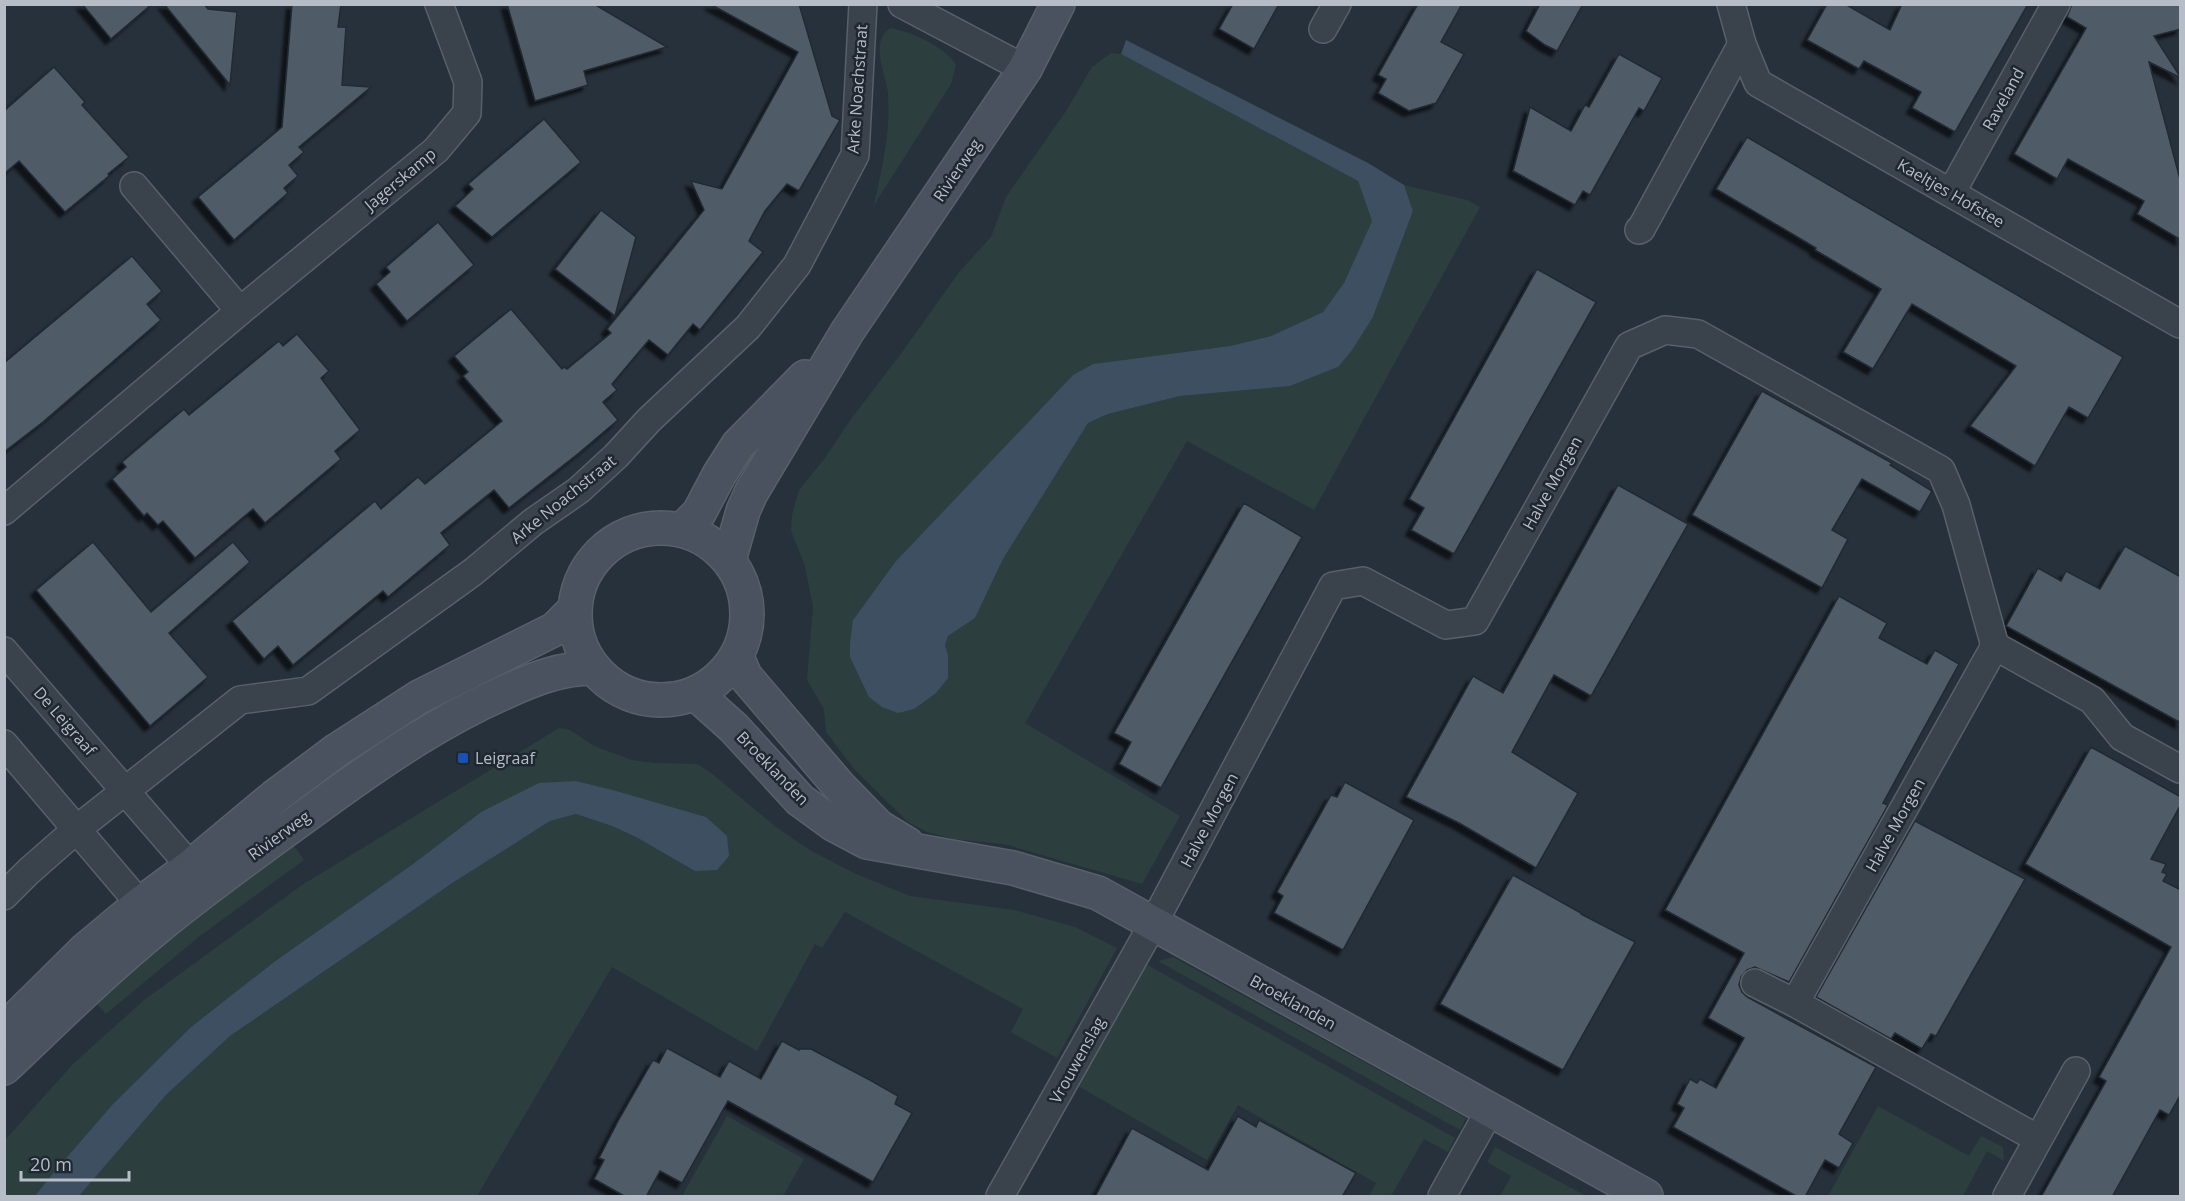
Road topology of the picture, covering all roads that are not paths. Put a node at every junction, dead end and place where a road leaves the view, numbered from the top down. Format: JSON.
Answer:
{"nodes":[{"id":1,"x":439,"y":4,"type":"edge"},
{"id":2,"x":862,"y":4,"type":"edge"},
{"id":3,"x":902,"y":4,"type":"edge"},
{"id":4,"x":1058,"y":4,"type":"edge"},
{"id":5,"x":1337,"y":4,"type":"edge"},
{"id":6,"x":1731,"y":4,"type":"edge"},
{"id":7,"x":2056,"y":4,"type":"edge"},
{"id":8,"x":1323,"y":29,"type":"dead end"},
{"id":9,"x":1742,"y":44,"type":"junction"},
{"id":10,"x":1025,"y":69,"type":"junction"},
{"id":11,"x":134,"y":186,"type":"dead end"},
{"id":12,"x":1951,"y":193,"type":"junction"},
{"id":13,"x":1639,"y":230,"type":"dead end"},
{"id":14,"x":240,"y":311,"type":"junction"},
{"id":15,"x":2181,"y":324,"type":"edge"},
{"id":16,"x":847,"y":332,"type":"junction"},
{"id":17,"x":4,"y":510,"type":"edge"},
{"id":18,"x":682,"y":530,"type":"junction"},
{"id":19,"x":729,"y":560,"type":"junction"},
{"id":20,"x":575,"y":609,"type":"junction"},
{"id":21,"x":1995,"y":646,"type":"junction"},
{"id":22,"x":4,"y":651,"type":"edge"},
{"id":23,"x":737,"y":657,"type":"junction"},
{"id":24,"x":594,"y":668,"type":"junction"},
{"id":25,"x":696,"y":694,"type":"junction"},
{"id":26,"x":4,"y":744,"type":"edge"},
{"id":27,"x":2181,"y":768,"type":"edge"},
{"id":28,"x":125,"y":791,"type":"junction"},
{"id":29,"x":77,"y":830,"type":"junction"},
{"id":30,"x":924,"y":854,"type":"junction"},
{"id":31,"x":199,"y":877,"type":"junction"},
{"id":32,"x":4,"y":896,"type":"edge"},
{"id":33,"x":148,"y":916,"type":"junction"},
{"id":34,"x":1153,"y":924,"type":"junction"},
{"id":35,"x":1755,"y":983,"type":"dead end"},
{"id":36,"x":1795,"y":1003,"type":"junction"},
{"id":37,"x":4,"y":1030,"type":"edge"},
{"id":38,"x":4,"y":1068,"type":"edge"},
{"id":39,"x":2076,"y":1071,"type":"dead end"},
{"id":40,"x":1490,"y":1110,"type":"junction"},
{"id":41,"x":2038,"y":1139,"type":"junction"},
{"id":42,"x":1000,"y":1197,"type":"edge"},
{"id":43,"x":1443,"y":1197,"type":"edge"},
{"id":44,"x":1646,"y":1197,"type":"edge"},
{"id":45,"x":2007,"y":1197,"type":"edge"}],
"edges":[{"from":1,"to":14,"type":"street","name":"Jagerskamp"},
{"from":2,"to":28,"type":"street","name":"Arke Noachstraat"},
{"from":3,"to":10,"type":"street"},
{"from":4,"to":10,"type":"street","name":"Rivierweg"},
{"from":5,"to":8,"type":"street"},
{"from":6,"to":9,"type":"street","name":"Kaeltjes Hofstee"},
{"from":7,"to":12,"type":"street","name":"Raveland"},
{"from":9,"to":12,"type":"street","name":"Kaeltjes Hofstee"},
{"from":9,"to":13,"type":"street"},
{"from":10,"to":16,"type":"street","name":"Rivierweg"},
{"from":11,"to":14,"type":"street"},
{"from":12,"to":15,"type":"street","name":"Kaeltjes Hofstee"},
{"from":14,"to":17,"type":"street","name":"Jagerskamp"},
{"from":16,"to":18,"type":"street","name":"Rivierweg"},
{"from":16,"to":19,"type":"street","name":"Rivierweg"},
{"from":18,"to":19,"type":"street"},
{"from":18,"to":20,"type":"street"},
{"from":19,"to":23,"type":"street"},
{"from":20,"to":24,"type":"street"},
{"from":20,"to":31,"type":"street","name":"Rivierweg"},
{"from":21,"to":27,"type":"street"},
{"from":21,"to":34,"type":"street","name":"Halve Morgen"},
{"from":21,"to":36,"type":"street","name":"Halve Morgen"},
{"from":22,"to":28,"type":"street","name":"De Leigraaf"},
{"from":23,"to":25,"type":"street"},
{"from":23,"to":30,"type":"street","name":"Broeklanden"},
{"from":24,"to":25,"type":"street"},
{"from":24,"to":31,"type":"street","name":"Rivierweg"},
{"from":25,"to":30,"type":"street","name":"Broeklanden"},
{"from":26,"to":29,"type":"street"},
{"from":28,"to":29,"type":"street"},
{"from":28,"to":31,"type":"street","name":"De Leigraaf"},
{"from":29,"to":32,"type":"street"},
{"from":29,"to":33,"type":"street"},
{"from":30,"to":34,"type":"street","name":"Broeklanden"},
{"from":31,"to":33,"type":"street","name":"Rivierweg"},
{"from":33,"to":37,"type":"street","name":"Rivierweg"},
{"from":33,"to":38,"type":"street","name":"Rivierweg"},
{"from":34,"to":40,"type":"street","name":"Broeklanden"},
{"from":34,"to":42,"type":"street","name":"Vrouwenslag"},
{"from":35,"to":36,"type":"street"},
{"from":36,"to":41,"type":"street"},
{"from":39,"to":41,"type":"street"},
{"from":40,"to":43,"type":"street"},
{"from":40,"to":44,"type":"street","name":"Broeklanden"},
{"from":41,"to":45,"type":"street"}]}
